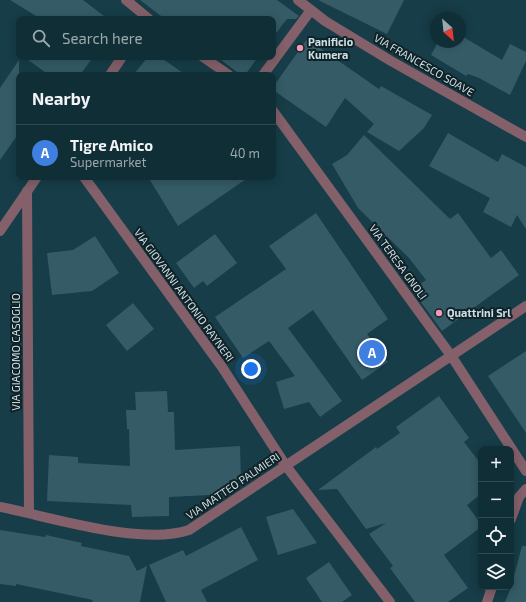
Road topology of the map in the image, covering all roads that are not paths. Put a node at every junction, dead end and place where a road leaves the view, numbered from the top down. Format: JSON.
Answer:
{"nodes":[{"id":1,"x":126,"y":0,"type":"edge"},
{"id":2,"x":298,"y":0,"type":"edge"},
{"id":3,"x":311,"y":10,"type":"junction"},
{"id":4,"x":145,"y":16,"type":"edge"},
{"id":5,"x":276,"y":57,"type":"edge"},
{"id":6,"x":120,"y":60,"type":"edge"},
{"id":7,"x":207,"y":60,"type":"edge"},
{"id":8,"x":274,"y":60,"type":"edge"},
{"id":9,"x":112,"y":72,"type":"edge"},
{"id":10,"x":225,"y":72,"type":"edge"},
{"id":11,"x":265,"y":72,"type":"edge"},
{"id":12,"x":276,"y":115,"type":"edge"},
{"id":13,"x":526,"y":137,"type":"edge"},
{"id":14,"x":35,"y":180,"type":"edge"},
{"id":15,"x":86,"y":180,"type":"edge"},
{"id":16,"x":27,"y":191,"type":"junction"},
{"id":17,"x":0,"y":231,"type":"edge"},
{"id":18,"x":526,"y":306,"type":"edge"},
{"id":19,"x":452,"y":357,"type":"junction"},
{"id":20,"x":286,"y":466,"type":"junction"},
{"id":21,"x":526,"y":471,"type":"edge"},
{"id":22,"x":526,"y":489,"type":"edge"},
{"id":23,"x":0,"y":507,"type":"edge"},
{"id":24,"x":29,"y":513,"type":"junction"},
{"id":25,"x":511,"y":518,"type":"edge"},
{"id":26,"x":491,"y":590,"type":"edge"},
{"id":27,"x":390,"y":602,"type":"edge"},
{"id":28,"x":487,"y":602,"type":"edge"}],
"edges":[{"from":1,"to":4,"type":"street"},
{"from":2,"to":3,"type":"street","name":"VIA FRANCESCO SOAVE"},
{"from":3,"to":5,"type":"street"},
{"from":3,"to":13,"type":"street","name":"VIA FRANCESCO SOAVE"},
{"from":6,"to":9,"type":"street"},
{"from":7,"to":10,"type":"street"},
{"from":8,"to":11,"type":"street"},
{"from":12,"to":19,"type":"street","name":"VIA TERESA GNOLI"},
{"from":14,"to":16,"type":"street"},
{"from":15,"to":20,"type":"street","name":"VIA GIOVANNI ANTONIO RAYNERI"},
{"from":16,"to":17,"type":"street"},
{"from":16,"to":24,"type":"street","name":"VIA GIACOMO CASOGLIO"},
{"from":18,"to":19,"type":"street","name":"VIA MATTEO PALMIERI"},
{"from":19,"to":20,"type":"street","name":"VIA MATTEO PALMIERI"},
{"from":19,"to":21,"type":"street","name":"VIA TERESA GNOLI"},
{"from":20,"to":24,"type":"street","name":"VIA MATTEO PALMIERI"},
{"from":20,"to":27,"type":"street","name":"VIA GIOVANNI ANTONIO RAYNERI"},
{"from":22,"to":25,"type":"street"},
{"from":23,"to":24,"type":"street","name":"VIA MATTEO PALMIERI"},
{"from":26,"to":28,"type":"street"}]}
